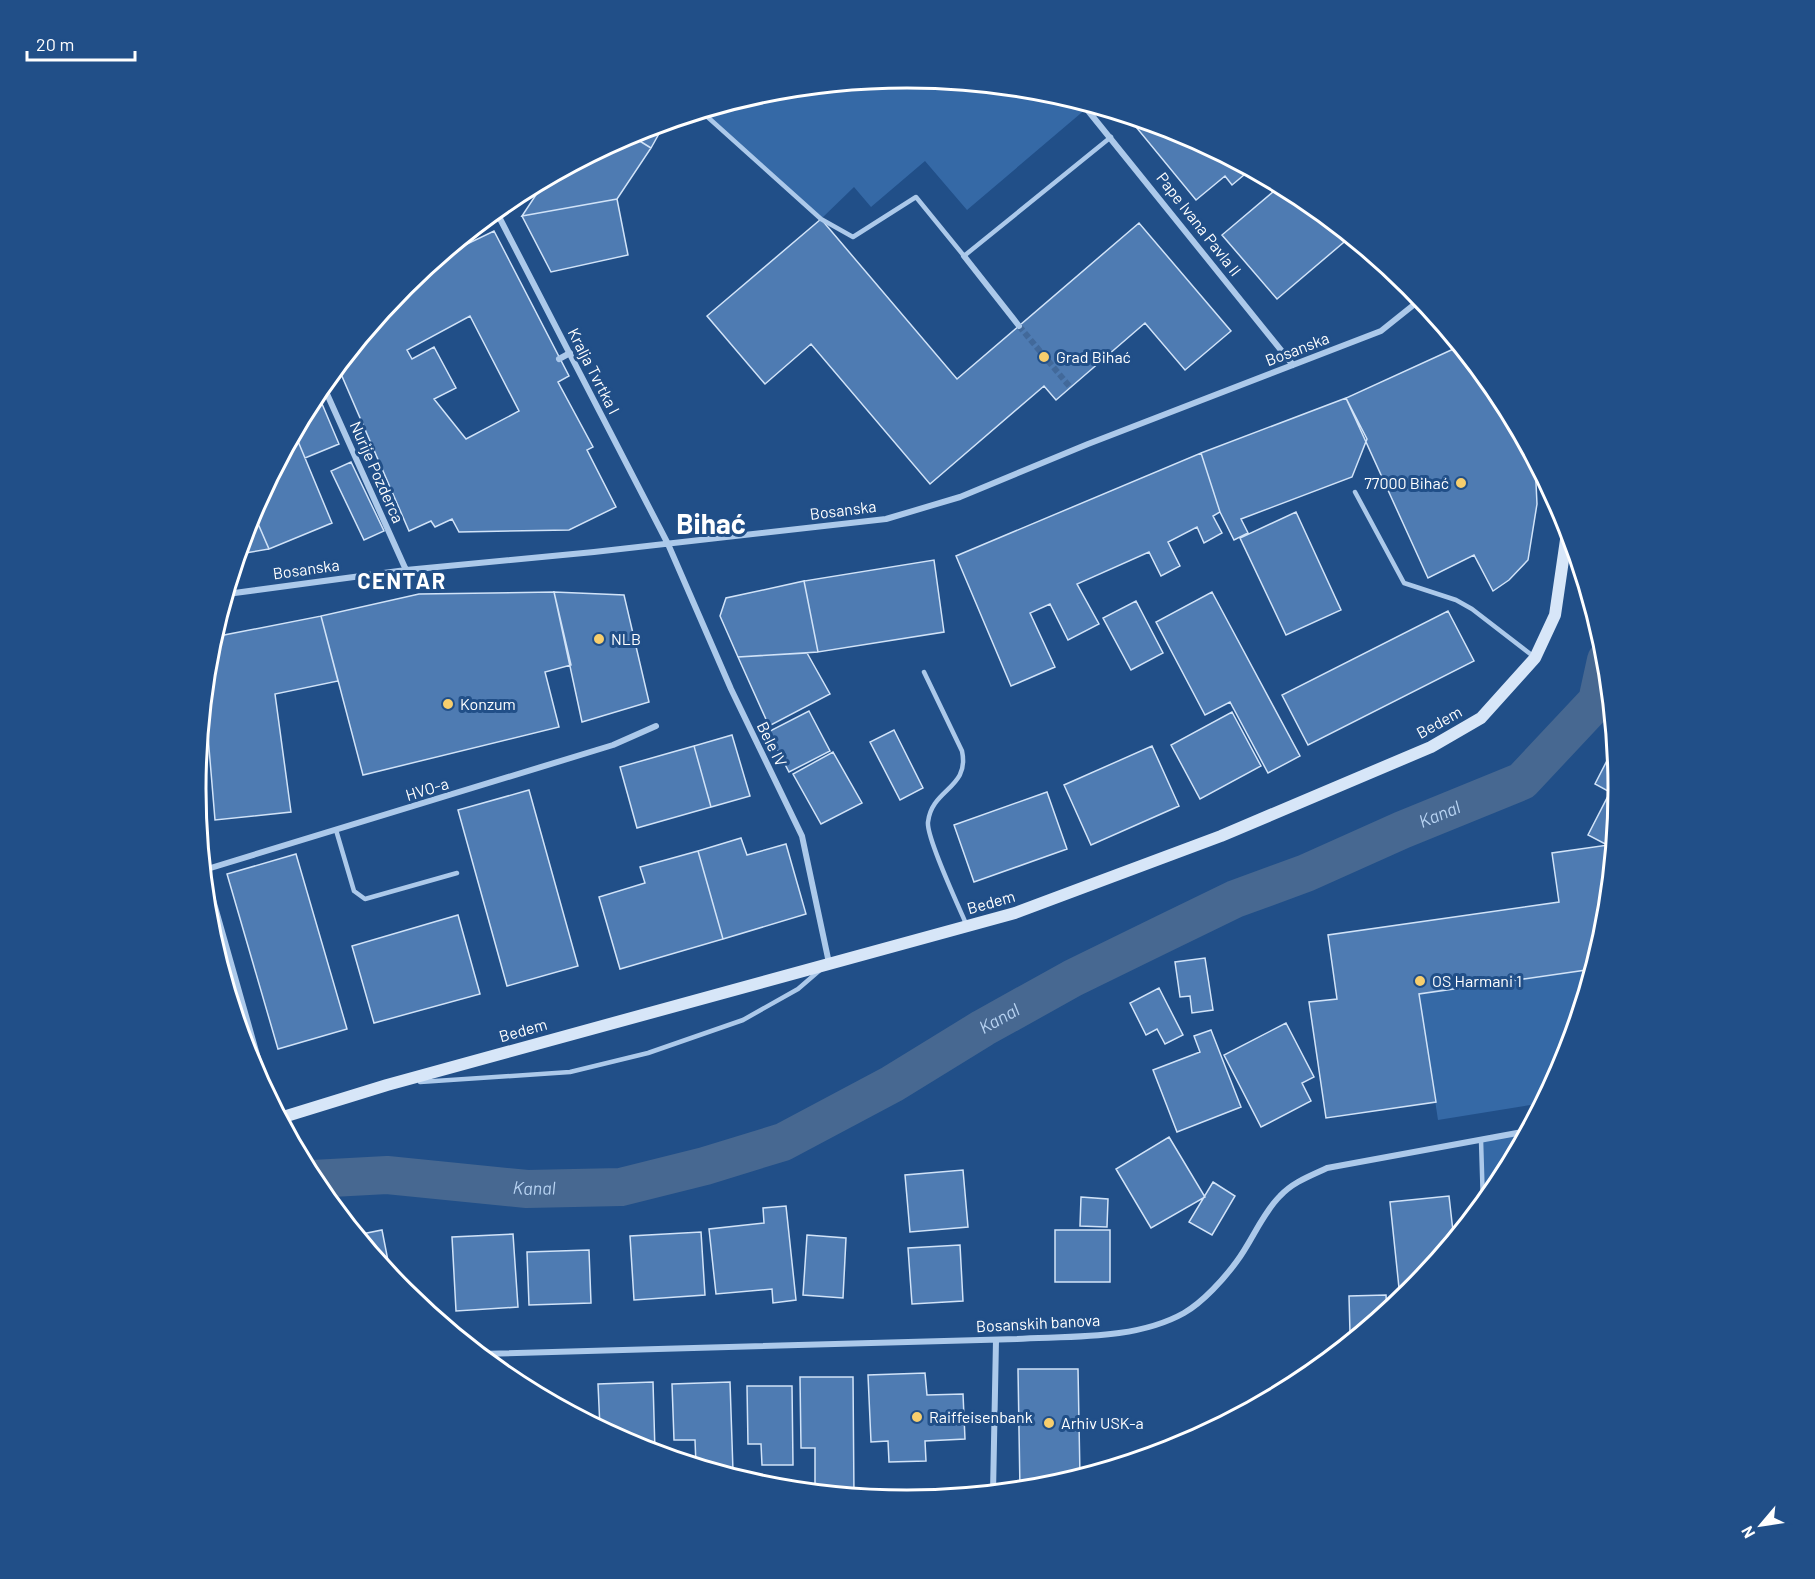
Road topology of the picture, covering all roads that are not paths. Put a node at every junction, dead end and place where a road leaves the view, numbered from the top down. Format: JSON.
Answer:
{"nodes":[{"id":1,"x":1090,"y":112,"type":"edge"},
{"id":2,"x":708,"y":118,"type":"edge"},
{"id":3,"x":1111,"y":137,"type":"junction"},
{"id":4,"x":500,"y":219,"type":"edge"},
{"id":5,"x":964,"y":256,"type":"junction"},
{"id":6,"x":1414,"y":305,"type":"edge"},
{"id":7,"x":1019,"y":326,"type":"tunnel mouth"},
{"id":8,"x":570,"y":353,"type":"junction"},
{"id":9,"x":559,"y":359,"type":"dead end"},
{"id":10,"x":1293,"y":365,"type":"junction"},
{"id":11,"x":328,"y":396,"type":"edge"},
{"id":12,"x":1355,"y":492,"type":"dead end"},
{"id":13,"x":668,"y":544,"type":"junction"},
{"id":14,"x":1565,"y":547,"type":"edge"},
{"id":15,"x":406,"y":570,"type":"junction"},
{"id":16,"x":235,"y":593,"type":"edge"},
{"id":17,"x":1535,"y":658,"type":"junction"},
{"id":18,"x":924,"y":672,"type":"dead end"},
{"id":19,"x":656,"y":726,"type":"dead end"},
{"id":20,"x":336,"y":830,"type":"junction"},
{"id":21,"x":211,"y":867,"type":"edge"},
{"id":22,"x":457,"y":873,"type":"dead end"},
{"id":23,"x":220,"y":924,"type":"edge"},
{"id":24,"x":967,"y":926,"type":"junction"},
{"id":25,"x":830,"y":963,"type":"junction"},
{"id":26,"x":251,"y":1034,"type":"edge"},
{"id":27,"x":387,"y":1085,"type":"junction"},
{"id":28,"x":287,"y":1116,"type":"edge"},
{"id":29,"x":1519,"y":1133,"type":"edge"},
{"id":30,"x":1481,"y":1140,"type":"junction"},
{"id":31,"x":1483,"y":1190,"type":"edge"},
{"id":32,"x":996,"y":1340,"type":"junction"},
{"id":33,"x":492,"y":1354,"type":"edge"},
{"id":34,"x":993,"y":1486,"type":"edge"}],
"edges":[{"from":1,"to":3,"type":"street","name":"Pape Ivana Pavla II"},
{"from":2,"to":5,"type":"lane"},
{"from":3,"to":5,"type":"lane"},
{"from":3,"to":10,"type":"street","name":"Pape Ivana Pavla II"},
{"from":4,"to":8,"type":"street","name":"Kralja Tvrtka I"},
{"from":5,"to":7,"type":"street"},
{"from":6,"to":10,"type":"street","name":"Bosanska"},
{"from":8,"to":9,"type":"street"},
{"from":8,"to":13,"type":"street","name":"Kralja Tvrtka I"},
{"from":10,"to":13,"type":"street","name":"Bosanska"},
{"from":11,"to":15,"type":"street","name":"Nurije Pozderca"},
{"from":12,"to":17,"type":"lane"},
{"from":13,"to":15,"type":"street","name":"Bosanska"},
{"from":13,"to":25,"type":"street","name":"Bele IV"},
{"from":14,"to":17,"type":"main road","name":"Bedem"},
{"from":15,"to":16,"type":"street","name":"Bosanska"},
{"from":17,"to":24,"type":"main road","name":"Bedem"},
{"from":18,"to":24,"type":"lane"},
{"from":19,"to":20,"type":"street","name":"HVO-a"},
{"from":20,"to":21,"type":"street","name":"HVO-a"},
{"from":20,"to":22,"type":"lane"},
{"from":23,"to":26,"type":"street"},
{"from":24,"to":25,"type":"main road","name":"Bedem"},
{"from":25,"to":27,"type":"main road","name":"Bedem"},
{"from":25,"to":27,"type":"lane"},
{"from":27,"to":28,"type":"main road","name":"Bedem"},
{"from":29,"to":30,"type":"street","name":"Bosanskih banova"},
{"from":30,"to":31,"type":"lane"},
{"from":30,"to":32,"type":"street","name":"Bosanskih banova"},
{"from":32,"to":33,"type":"street","name":"Bosanskih banova"},
{"from":32,"to":34,"type":"street"}]}
